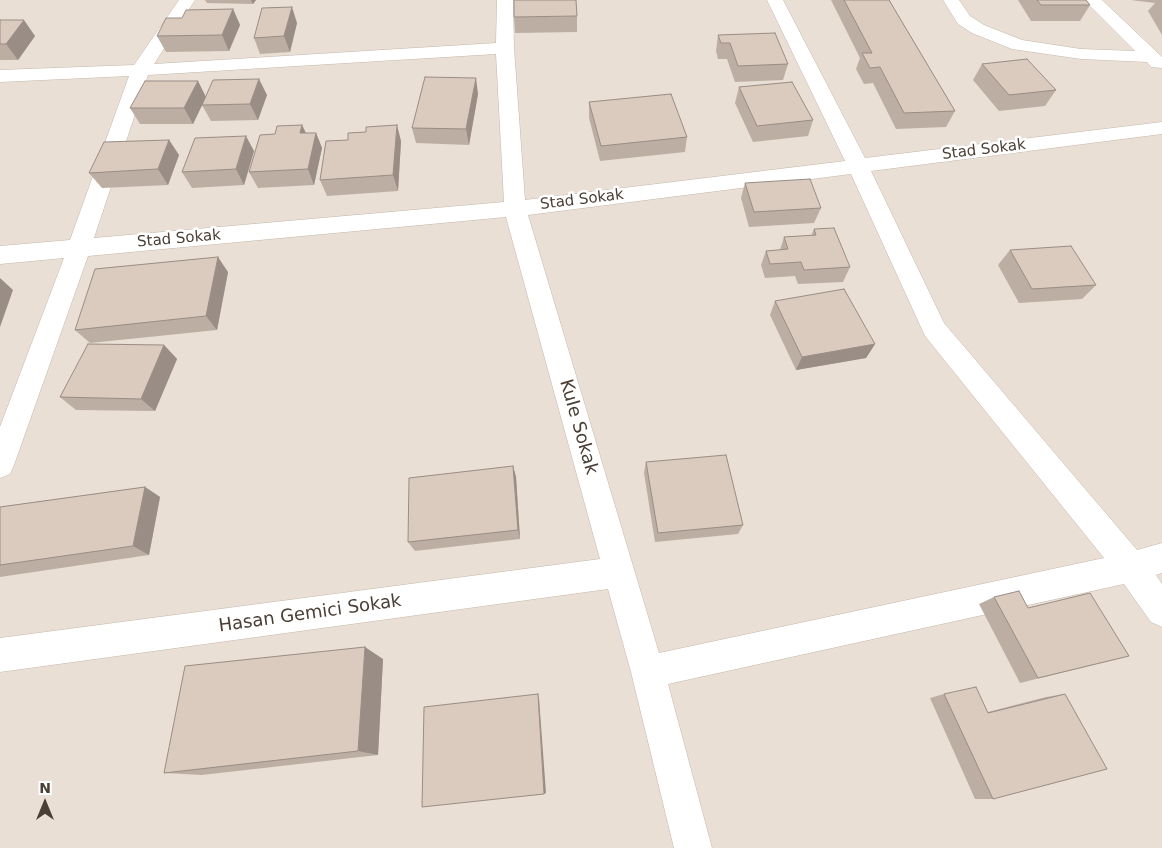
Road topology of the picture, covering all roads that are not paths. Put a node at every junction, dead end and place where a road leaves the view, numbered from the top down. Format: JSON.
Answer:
{"nodes":[{"id":1,"x":187,"y":0,"type":"edge"},
{"id":2,"x":505,"y":0,"type":"edge"},
{"id":3,"x":774,"y":0,"type":"edge"},
{"id":4,"x":951,"y":0,"type":"edge"},
{"id":5,"x":1092,"y":0,"type":"edge"},
{"id":6,"x":505,"y":48,"type":"junction"},
{"id":7,"x":1157,"y":62,"type":"edge"},
{"id":8,"x":140,"y":70,"type":"junction"},
{"id":9,"x":0,"y":76,"type":"edge"},
{"id":10,"x":1162,"y":128,"type":"edge"},
{"id":11,"x":858,"y":166,"type":"junction"},
{"id":12,"x":515,"y":209,"type":"junction"},
{"id":13,"x":79,"y":248,"type":"junction"},
{"id":14,"x":0,"y":255,"type":"edge"},
{"id":15,"x":0,"y":465,"type":"edge"},
{"id":16,"x":1162,"y":558,"type":"edge"},
{"id":17,"x":1131,"y":567,"type":"junction"},
{"id":18,"x":620,"y":572,"type":"junction"},
{"id":19,"x":1162,"y":611,"type":"edge"},
{"id":20,"x":0,"y":655,"type":"edge"},
{"id":21,"x":648,"y":672,"type":"junction"},
{"id":22,"x":693,"y":848,"type":"edge"}],
"edges":[{"from":1,"to":8,"type":"street"},
{"from":2,"to":6,"type":"street","name":"Kule Sokak"},
{"from":3,"to":11,"type":"street"},
{"from":4,"to":7,"type":"street"},
{"from":5,"to":7,"type":"street"},
{"from":6,"to":8,"type":"street"},
{"from":6,"to":12,"type":"street","name":"Kule Sokak"},
{"from":8,"to":9,"type":"street"},
{"from":8,"to":13,"type":"street"},
{"from":10,"to":11,"type":"street","name":"Stad Sokak"},
{"from":11,"to":12,"type":"street","name":"Stad Sokak"},
{"from":11,"to":17,"type":"street"},
{"from":12,"to":13,"type":"street","name":"Stad Sokak"},
{"from":12,"to":18,"type":"street","name":"Kule Sokak"},
{"from":13,"to":14,"type":"street","name":"Stad Sokak"},
{"from":13,"to":15,"type":"street"},
{"from":16,"to":17,"type":"street"},
{"from":17,"to":19,"type":"street"},
{"from":17,"to":21,"type":"street"},
{"from":18,"to":20,"type":"street","name":"Hasan Gemici Sokak"},
{"from":18,"to":21,"type":"street","name":"Kule Sokak"},
{"from":21,"to":22,"type":"street","name":"Kule Sokak"}]}
